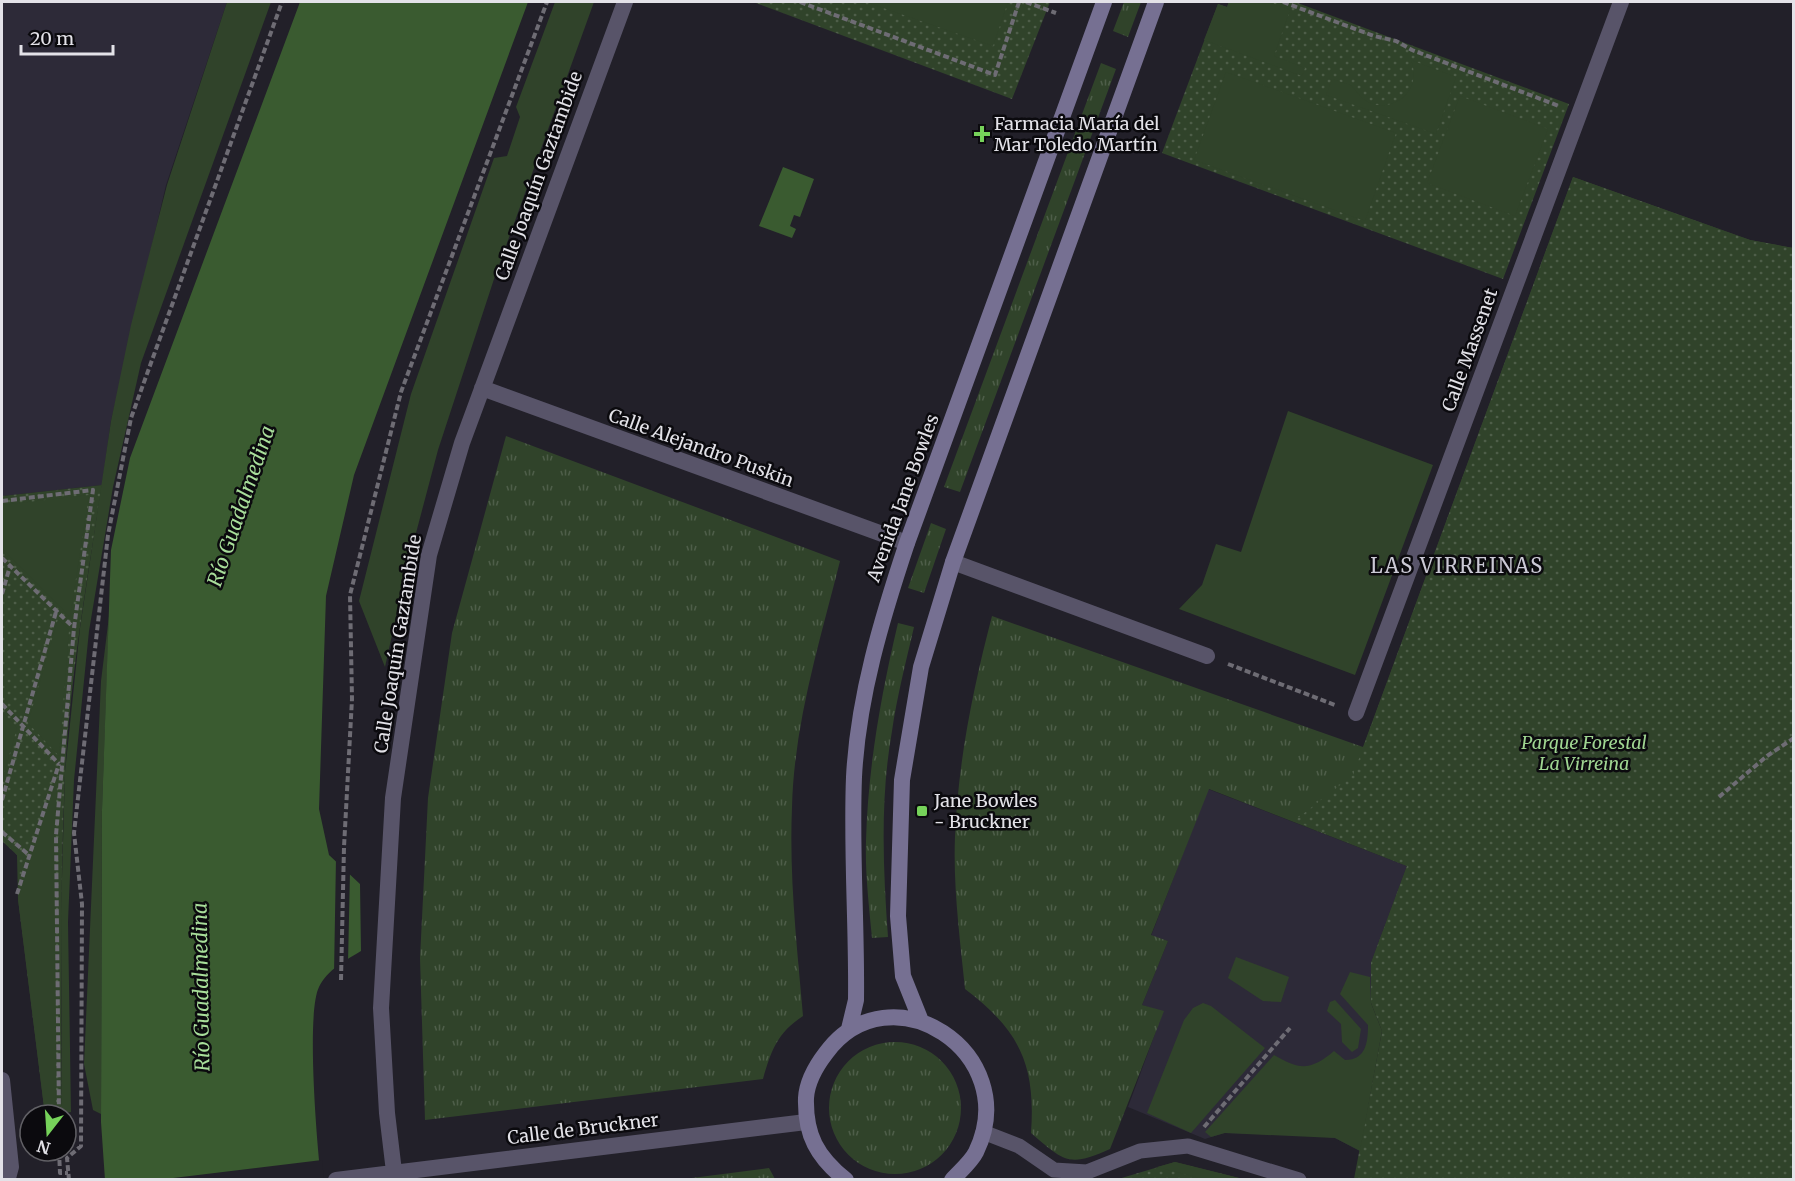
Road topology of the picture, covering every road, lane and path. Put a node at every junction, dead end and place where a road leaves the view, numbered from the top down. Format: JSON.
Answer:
{"nodes":[{"id":1,"x":282,"y":2,"type":"edge"},
{"id":2,"x":547,"y":2,"type":"edge"},
{"id":3,"x":625,"y":2,"type":"edge"},
{"id":4,"x":800,"y":2,"type":"edge"},
{"id":5,"x":1019,"y":2,"type":"edge"},
{"id":6,"x":1026,"y":2,"type":"edge"},
{"id":7,"x":1104,"y":2,"type":"edge"},
{"id":8,"x":1156,"y":2,"type":"edge"},
{"id":9,"x":1283,"y":2,"type":"edge"},
{"id":10,"x":1621,"y":2,"type":"edge"},
{"id":11,"x":1056,"y":13,"type":"dead end"},
{"id":12,"x":1579,"y":114,"type":"junction"},
{"id":13,"x":482,"y":388,"type":"junction"},
{"id":14,"x":2,"y":501,"type":"edge"},
{"id":15,"x":907,"y":543,"type":"junction"},
{"id":16,"x":2,"y":558,"type":"edge"},
{"id":17,"x":953,"y":562,"type":"junction"},
{"id":18,"x":10,"y":566,"type":"junction"},
{"id":19,"x":2,"y":594,"type":"edge"},
{"id":20,"x":56,"y":612,"type":"junction"},
{"id":21,"x":74,"y":628,"type":"junction"},
{"id":22,"x":1207,"y":656,"type":"dead end"},
{"id":23,"x":1245,"y":671,"type":"dead end"},
{"id":24,"x":1322,"y":700,"type":"dead end"},
{"id":25,"x":2,"y":704,"type":"edge"},
{"id":26,"x":1356,"y":713,"type":"dead end"},
{"id":27,"x":23,"y":727,"type":"junction"},
{"id":28,"x":1794,"y":738,"type":"edge"},
{"id":29,"x":60,"y":766,"type":"junction"},
{"id":30,"x":1719,"y":797,"type":"dead end"},
{"id":31,"x":2,"y":800,"type":"edge"},
{"id":32,"x":2,"y":832,"type":"edge"},
{"id":33,"x":28,"y":855,"type":"junction"},
{"id":34,"x":16,"y":894,"type":"dead end"},
{"id":35,"x":341,"y":981,"type":"dead end"},
{"id":36,"x":921,"y":1021,"type":"junction"},
{"id":37,"x":1290,"y":1028,"type":"dead end"},
{"id":38,"x":849,"y":1029,"type":"junction"},
{"id":39,"x":2,"y":1080,"type":"edge"},
{"id":40,"x":59,"y":1103,"type":"edge"},
{"id":41,"x":806,"y":1122,"type":"junction"},
{"id":42,"x":983,"y":1132,"type":"junction"},
{"id":43,"x":1196,"y":1135,"type":"dead end"},
{"id":44,"x":60,"y":1163,"type":"edge"},
{"id":45,"x":68,"y":1173,"type":"junction"},
{"id":46,"x":395,"y":1176,"type":"edge"},
{"id":47,"x":6,"y":1179,"type":"edge"},
{"id":48,"x":69,"y":1179,"type":"edge"},
{"id":49,"x":336,"y":1179,"type":"edge"},
{"id":50,"x":846,"y":1179,"type":"edge"},
{"id":51,"x":952,"y":1179,"type":"edge"},
{"id":52,"x":1299,"y":1179,"type":"edge"}],
"edges":[{"from":1,"to":45,"type":"path"},
{"from":2,"to":35,"type":"path"},
{"from":3,"to":13,"type":"street","name":"Calle Joaquín Gaztambide"},
{"from":4,"to":5,"type":"path"},
{"from":6,"to":11,"type":"path"},
{"from":7,"to":15,"type":"main road","name":"Avenida Jane Bowles"},
{"from":8,"to":17,"type":"main road"},
{"from":9,"to":12,"type":"path"},
{"from":10,"to":12,"type":"street","name":"Calle Massenet"},
{"from":12,"to":26,"type":"street","name":"Calle Massenet"},
{"from":13,"to":15,"type":"street","name":"Calle Alejandro Puskin"},
{"from":13,"to":46,"type":"street","name":"Calle Joaquín Gaztambide"},
{"from":14,"to":21,"type":"path"},
{"from":15,"to":38,"type":"main road","name":"Avenida Jane Bowles"},
{"from":16,"to":18,"type":"path"},
{"from":17,"to":22,"type":"street"},
{"from":17,"to":36,"type":"main road"},
{"from":18,"to":19,"type":"path"},
{"from":18,"to":20,"type":"path"},
{"from":20,"to":21,"type":"path"},
{"from":20,"to":27,"type":"path"},
{"from":21,"to":29,"type":"path"},
{"from":23,"to":24,"type":"path"},
{"from":25,"to":27,"type":"path"},
{"from":27,"to":29,"type":"path"},
{"from":27,"to":31,"type":"path"},
{"from":28,"to":30,"type":"path"},
{"from":29,"to":33,"type":"path"},
{"from":29,"to":40,"type":"path"},
{"from":32,"to":33,"type":"path"},
{"from":33,"to":34,"type":"path"},
{"from":36,"to":38,"type":"main road"},
{"from":36,"to":42,"type":"main road"},
{"from":37,"to":43,"type":"path"},
{"from":38,"to":41,"type":"main road"},
{"from":39,"to":47,"type":"street"},
{"from":41,"to":46,"type":"street","name":"Calle de Bruckner"},
{"from":41,"to":50,"type":"main road"},
{"from":42,"to":51,"type":"main road"},
{"from":42,"to":52,"type":"lane"},
{"from":44,"to":45,"type":"path"},
{"from":45,"to":48,"type":"path"},
{"from":46,"to":49,"type":"street","name":"Calle de Bruckner"}]}
